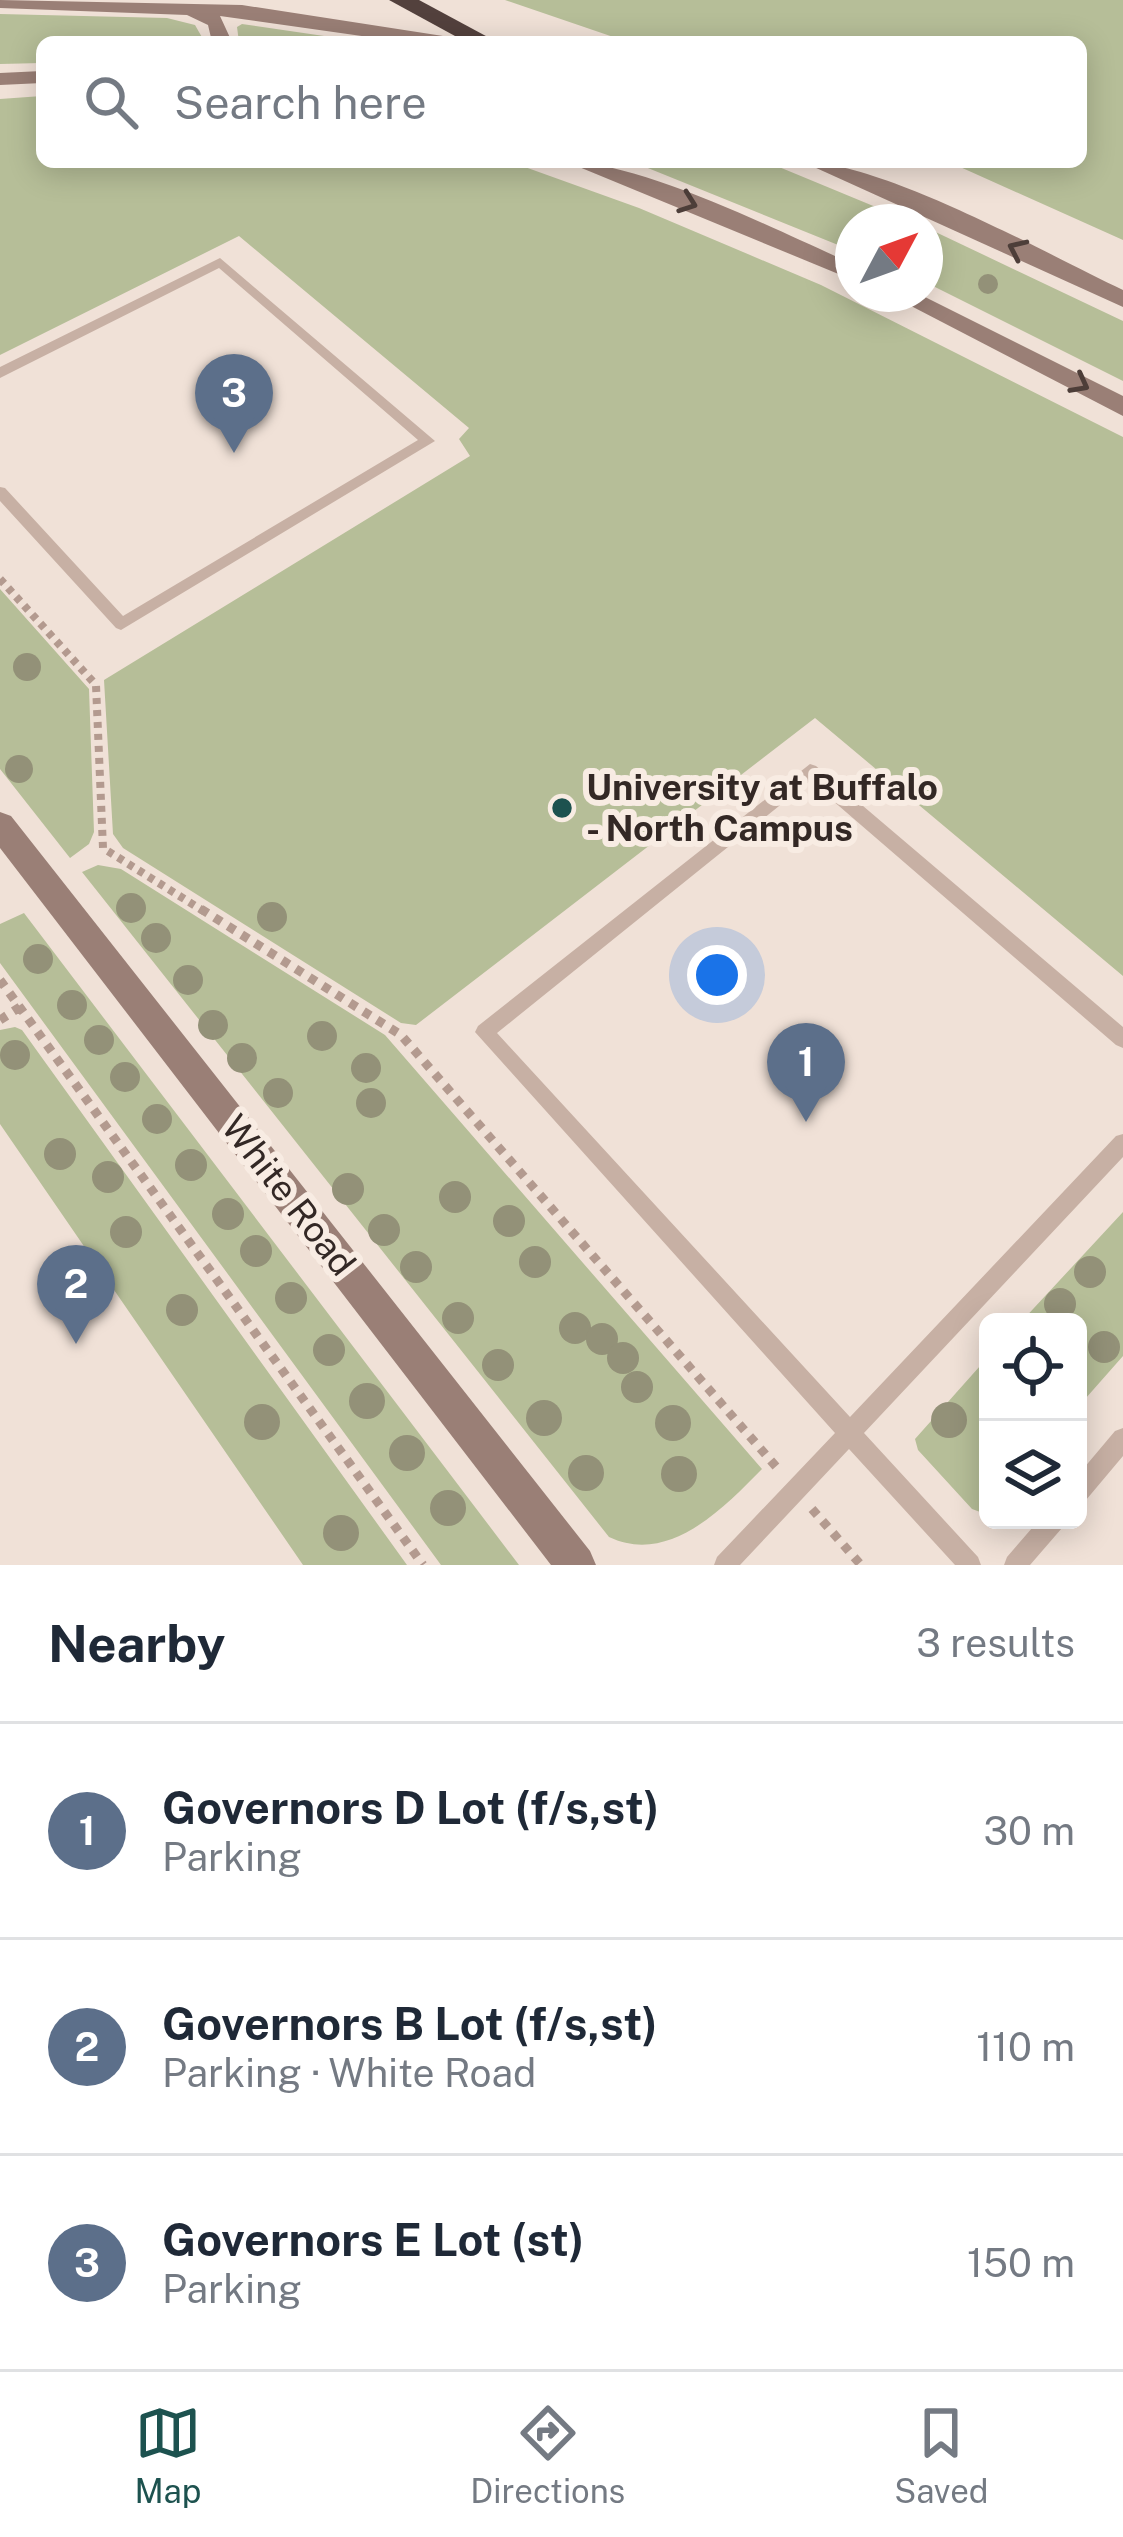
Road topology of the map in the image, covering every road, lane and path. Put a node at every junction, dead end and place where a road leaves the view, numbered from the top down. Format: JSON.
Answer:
{"nodes":[{"id":1,"x":401,"y":0,"type":"edge"},
{"id":2,"x":0,"y":2,"type":"edge"},
{"id":3,"x":183,"y":6,"type":"junction"},
{"id":4,"x":222,"y":36,"type":"edge"},
{"id":5,"x":408,"y":36,"type":"edge"},
{"id":6,"x":473,"y":36,"type":"edge"},
{"id":7,"x":36,"y":77,"type":"edge"},
{"id":8,"x":4,"y":79,"type":"edge"},
{"id":9,"x":594,"y":168,"type":"edge"},
{"id":10,"x":829,"y":168,"type":"edge"},
{"id":11,"x":835,"y":265,"type":"edge"},
{"id":12,"x":1123,"y":299,"type":"edge"},
{"id":13,"x":936,"y":312,"type":"edge"},
{"id":14,"x":0,"y":374,"type":"edge"},
{"id":15,"x":1123,"y":407,"type":"edge"},
{"id":16,"x":0,"y":492,"type":"edge"},
{"id":17,"x":0,"y":579,"type":"edge"},
{"id":18,"x":1,"y":830,"type":"edge"},
{"id":19,"x":0,"y":980,"type":"edge"},
{"id":20,"x":20,"y":1007,"type":"junction"},
{"id":21,"x":0,"y":1020,"type":"edge"},
{"id":22,"x":1123,"y":1039,"type":"edge"},
{"id":23,"x":1123,"y":1142,"type":"edge"},
{"id":24,"x":849,"y":1433,"type":"junction"},
{"id":25,"x":1123,"y":1439,"type":"edge"},
{"id":26,"x":1087,"y":1481,"type":"edge"},
{"id":27,"x":796,"y":1490,"type":"junction"},
{"id":28,"x":1046,"y":1529,"type":"edge"},
{"id":29,"x":423,"y":1565,"type":"edge"},
{"id":30,"x":576,"y":1565,"type":"edge"},
{"id":31,"x":725,"y":1565,"type":"edge"},
{"id":32,"x":861,"y":1565,"type":"edge"},
{"id":33,"x":970,"y":1565,"type":"edge"},
{"id":34,"x":1016,"y":1565,"type":"edge"}],
"edges":[{"from":1,"to":6,"type":"highway"},
{"from":2,"to":3,"type":"main road"},
{"from":3,"to":4,"type":"main road"},
{"from":3,"to":5,"type":"main road"},
{"from":7,"to":8,"type":"main road"},
{"from":9,"to":11,"type":"main road","one_way":true},
{"from":12,"to":10,"type":"main road","one_way":true},
{"from":13,"to":15,"type":"main road","one_way":true},
{"from":14,"to":16,"type":"lane"},
{"from":17,"to":27,"type":"path"},
{"from":18,"to":30,"type":"main road","name":"White Road"},
{"from":19,"to":20,"type":"path"},
{"from":20,"to":21,"type":"path"},
{"from":20,"to":29,"type":"path"},
{"from":22,"to":24,"type":"lane"},
{"from":23,"to":24,"type":"lane"},
{"from":24,"to":27,"type":"lane"},
{"from":24,"to":33,"type":"lane"},
{"from":25,"to":26,"type":"lane"},
{"from":27,"to":31,"type":"lane"},
{"from":27,"to":32,"type":"path"},
{"from":28,"to":34,"type":"lane"}]}
